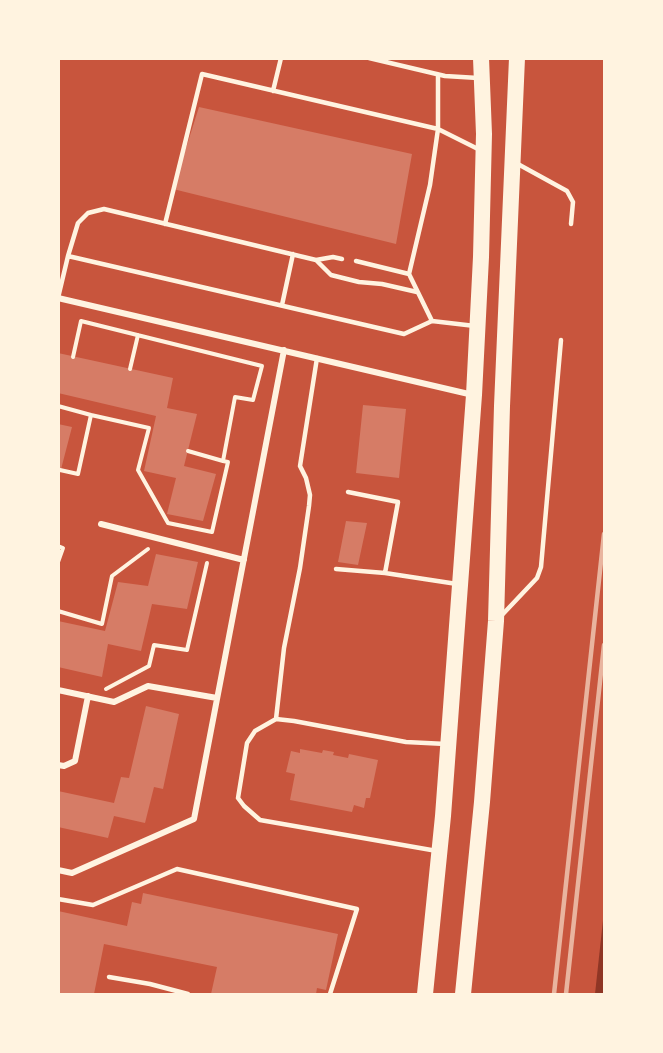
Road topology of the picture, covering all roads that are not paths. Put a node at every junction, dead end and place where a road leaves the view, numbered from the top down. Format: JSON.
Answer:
{"nodes":[{"id":1,"x":281,"y":58,"type":"edge"},
{"id":2,"x":369,"y":58,"type":"edge"},
{"id":3,"x":482,"y":58,"type":"edge"},
{"id":4,"x":516,"y":58,"type":"edge"},
{"id":5,"x":438,"y":75,"type":"junction"},
{"id":6,"x":482,"y":78,"type":"junction"},
{"id":7,"x":273,"y":91,"type":"junction"},
{"id":8,"x":438,"y":129,"type":"junction"},
{"id":9,"x":484,"y":152,"type":"junction"},
{"id":10,"x":513,"y":161,"type":"junction"},
{"id":11,"x":165,"y":224,"type":"junction"},
{"id":12,"x":571,"y":224,"type":"dead end"},
{"id":13,"x":293,"y":254,"type":"junction"},
{"id":14,"x":68,"y":256,"type":"junction"},
{"id":15,"x":342,"y":259,"type":"dead end"},
{"id":16,"x":316,"y":260,"type":"junction"},
{"id":17,"x":356,"y":261,"type":"dead end"},
{"id":18,"x":409,"y":274,"type":"junction"},
{"id":19,"x":417,"y":292,"type":"junction"},
{"id":20,"x":58,"y":298,"type":"edge"},
{"id":21,"x":282,"y":305,"type":"junction"},
{"id":22,"x":432,"y":321,"type":"junction"},
{"id":23,"x":478,"y":326,"type":"junction"},
{"id":24,"x":561,"y":340,"type":"dead end"},
{"id":25,"x":284,"y":350,"type":"junction"},
{"id":26,"x":317,"y":358,"type":"junction"},
{"id":27,"x":474,"y":395,"type":"junction"},
{"id":28,"x":348,"y":492,"type":"dead end"},
{"id":29,"x":101,"y":524,"type":"dead end"},
{"id":30,"x":244,"y":560,"type":"junction"},
{"id":31,"x":336,"y":569,"type":"dead end"},
{"id":32,"x":386,"y":573,"type":"junction"},
{"id":33,"x":460,"y":584,"type":"junction"},
{"id":34,"x":496,"y":621,"type":"junction"},
{"id":35,"x":58,"y":690,"type":"edge"},
{"id":36,"x":88,"y":696,"type":"junction"},
{"id":37,"x":217,"y":698,"type":"junction"},
{"id":38,"x":276,"y":719,"type":"junction"},
{"id":39,"x":448,"y":744,"type":"junction"},
{"id":40,"x":58,"y":765,"type":"edge"},
{"id":41,"x":440,"y":851,"type":"junction"},
{"id":42,"x":58,"y":870,"type":"edge"},
{"id":43,"x":58,"y":898,"type":"edge"},
{"id":44,"x":109,"y":977,"type":"dead end"},
{"id":45,"x":188,"y":994,"type":"edge"},
{"id":46,"x":330,"y":994,"type":"edge"},
{"id":47,"x":424,"y":994,"type":"edge"},
{"id":48,"x":463,"y":994,"type":"edge"}],
"edges":[{"from":1,"to":7,"type":"lane"},
{"from":2,"to":5,"type":"lane"},
{"from":3,"to":6,"type":"highway"},
{"from":4,"to":10,"type":"highway"},
{"from":5,"to":6,"type":"lane"},
{"from":5,"to":8,"type":"lane"},
{"from":6,"to":9,"type":"highway"},
{"from":7,"to":8,"type":"lane"},
{"from":7,"to":11,"type":"lane"},
{"from":8,"to":9,"type":"lane"},
{"from":8,"to":18,"type":"lane"},
{"from":9,"to":23,"type":"highway"},
{"from":10,"to":12,"type":"lane"},
{"from":10,"to":34,"type":"highway"},
{"from":11,"to":13,"type":"lane"},
{"from":11,"to":14,"type":"lane"},
{"from":13,"to":16,"type":"lane"},
{"from":13,"to":21,"type":"lane"},
{"from":14,"to":20,"type":"lane"},
{"from":14,"to":21,"type":"lane"},
{"from":15,"to":16,"type":"lane"},
{"from":16,"to":19,"type":"lane"},
{"from":17,"to":18,"type":"lane"},
{"from":18,"to":19,"type":"lane"},
{"from":19,"to":22,"type":"lane"},
{"from":20,"to":25,"type":"street"},
{"from":21,"to":22,"type":"lane"},
{"from":22,"to":23,"type":"lane"},
{"from":23,"to":27,"type":"highway"},
{"from":24,"to":34,"type":"lane"},
{"from":25,"to":26,"type":"street"},
{"from":25,"to":30,"type":"street"},
{"from":26,"to":27,"type":"street"},
{"from":26,"to":38,"type":"lane"},
{"from":27,"to":33,"type":"highway"},
{"from":28,"to":32,"type":"lane"},
{"from":29,"to":30,"type":"street"},
{"from":30,"to":37,"type":"street"},
{"from":31,"to":32,"type":"lane"},
{"from":32,"to":33,"type":"lane"},
{"from":33,"to":39,"type":"highway"},
{"from":34,"to":48,"type":"highway"},
{"from":35,"to":36,"type":"street"},
{"from":36,"to":37,"type":"street"},
{"from":36,"to":40,"type":"street"},
{"from":37,"to":42,"type":"street"},
{"from":38,"to":39,"type":"lane"},
{"from":38,"to":41,"type":"lane"},
{"from":39,"to":41,"type":"highway"},
{"from":41,"to":47,"type":"highway"},
{"from":43,"to":46,"type":"lane"},
{"from":44,"to":45,"type":"lane"}]}
